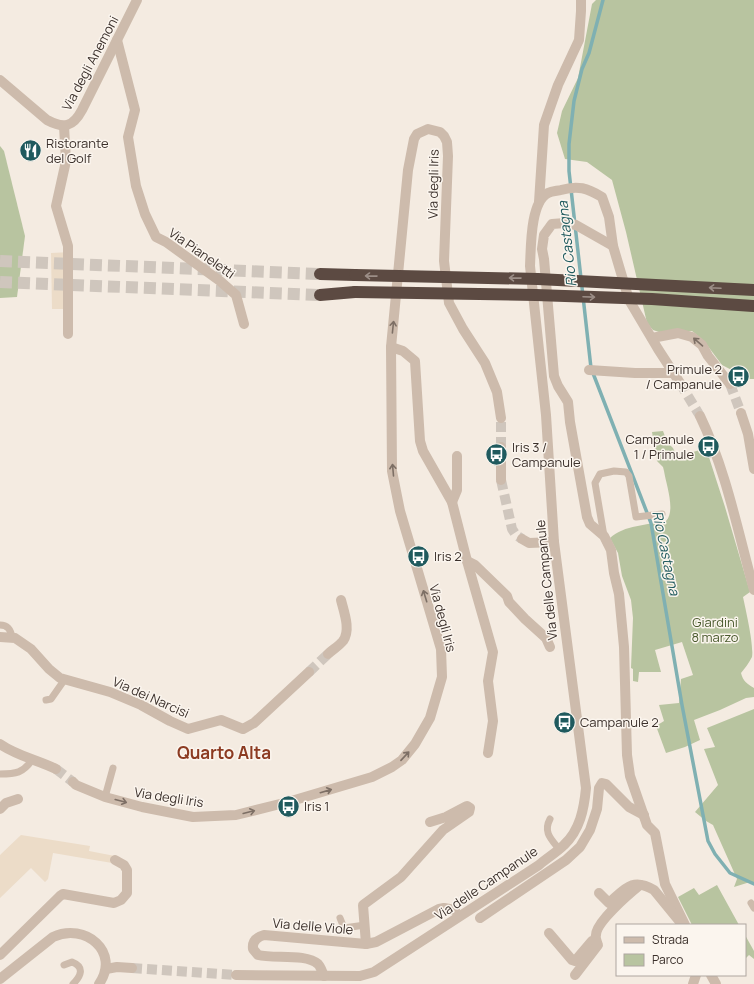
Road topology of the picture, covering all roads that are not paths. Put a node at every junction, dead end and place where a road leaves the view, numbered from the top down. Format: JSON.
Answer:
{"nodes":[{"id":1,"x":137,"y":0,"type":"edge"},
{"id":2,"x":581,"y":0,"type":"edge"},
{"id":3,"x":118,"y":40,"type":"junction"},
{"id":4,"x":0,"y":80,"type":"edge"},
{"id":5,"x":64,"y":126,"type":"junction"},
{"id":6,"x":539,"y":202,"type":"junction"},
{"id":7,"x":613,"y":246,"type":"junction"},
{"id":8,"x":320,"y":274,"type":"tunnel mouth"},
{"id":9,"x":754,"y":290,"type":"edge"},
{"id":10,"x":320,"y":295,"type":"tunnel mouth"},
{"id":11,"x":754,"y":306,"type":"edge"},
{"id":12,"x":244,"y":324,"type":"dead end"},
{"id":13,"x":68,"y":334,"type":"dead end"},
{"id":14,"x":652,"y":338,"type":"junction"},
{"id":15,"x":391,"y":347,"type":"junction"},
{"id":16,"x":589,"y":370,"type":"dead end"},
{"id":17,"x":673,"y":373,"type":"junction"},
{"id":18,"x":680,"y":383,"type":"tunnel mouth"},
{"id":19,"x":730,"y":384,"type":"tunnel mouth"},
{"id":20,"x":742,"y":412,"type":"tunnel mouth"},
{"id":21,"x":700,"y":416,"type":"tunnel mouth"},
{"id":22,"x":501,"y":418,"type":"tunnel mouth"},
{"id":23,"x":501,"y":447,"type":"tunnel mouth"},
{"id":24,"x":457,"y":456,"type":"dead end"},
{"id":25,"x":754,"y":469,"type":"edge"},
{"id":26,"x":501,"y":480,"type":"tunnel mouth"},
{"id":27,"x":452,"y":502,"type":"junction"},
{"id":28,"x":662,"y":514,"type":"dead end"},
{"id":29,"x":604,"y":536,"type":"junction"},
{"id":30,"x":522,"y":539,"type":"tunnel mouth"},
{"id":31,"x":554,"y":542,"type":"junction"},
{"id":32,"x":467,"y":561,"type":"junction"},
{"id":33,"x":754,"y":590,"type":"edge"},
{"id":34,"x":340,"y":600,"type":"dead end"},
{"id":35,"x":0,"y":625,"type":"edge"},
{"id":36,"x":0,"y":637,"type":"edge"},
{"id":37,"x":12,"y":638,"type":"junction"},
{"id":38,"x":550,"y":647,"type":"dead end"},
{"id":39,"x":328,"y":654,"type":"tunnel mouth"},
{"id":40,"x":309,"y":672,"type":"tunnel mouth"},
{"id":41,"x":65,"y":679,"type":"junction"},
{"id":42,"x":46,"y":700,"type":"dead end"},
{"id":43,"x":0,"y":744,"type":"edge"},
{"id":44,"x":488,"y":753,"type":"dead end"},
{"id":45,"x":32,"y":760,"type":"junction"},
{"id":46,"x":112,"y":768,"type":"dead end"},
{"id":47,"x":56,"y":769,"type":"tunnel mouth"},
{"id":48,"x":0,"y":774,"type":"edge"},
{"id":49,"x":72,"y":782,"type":"tunnel mouth"},
{"id":50,"x":104,"y":797,"type":"junction"},
{"id":51,"x":18,"y":799,"type":"dead end"},
{"id":52,"x":0,"y":808,"type":"edge"},
{"id":53,"x":644,"y":815,"type":"junction"},
{"id":54,"x":550,"y":819,"type":"dead end"},
{"id":55,"x":430,"y":822,"type":"dead end"},
{"id":56,"x":560,"y":849,"type":"junction"},
{"id":57,"x":115,"y":860,"type":"dead end"},
{"id":58,"x":640,"y":885,"type":"junction"},
{"id":59,"x":599,"y":893,"type":"dead end"},
{"id":60,"x":455,"y":910,"type":"dead end"},
{"id":61,"x":340,"y":918,"type":"dead end"},
{"id":62,"x":480,"y":918,"type":"dead end"},
{"id":63,"x":682,"y":924,"type":"edge"},
{"id":64,"x":685,"y":924,"type":"edge"},
{"id":65,"x":365,"y":925,"type":"junction"},
{"id":66,"x":549,"y":934,"type":"dead end"},
{"id":67,"x":595,"y":936,"type":"junction"},
{"id":68,"x":366,"y":944,"type":"junction"},
{"id":69,"x":0,"y":955,"type":"edge"},
{"id":70,"x":64,"y":965,"type":"dead end"},
{"id":71,"x":132,"y":968,"type":"tunnel mouth"},
{"id":72,"x":106,"y":969,"type":"junction"},
{"id":73,"x":236,"y":975,"type":"tunnel mouth"},
{"id":74,"x":575,"y":975,"type":"dead end"},
{"id":75,"x":324,"y":976,"type":"junction"},
{"id":76,"x":0,"y":979,"type":"edge"},
{"id":77,"x":73,"y":984,"type":"edge"},
{"id":78,"x":99,"y":984,"type":"edge"}],
"edges":[{"from":1,"to":3,"type":"street","name":"Via degli Anemoni"},
{"from":2,"to":6,"type":"street","name":"Via delle Campanule"},
{"from":3,"to":5,"type":"street","name":"Via degli Anemoni"},
{"from":3,"to":12,"type":"street","name":"Via Pianeletti"},
{"from":4,"to":5,"type":"street","name":"Via degli Anemoni"},
{"from":5,"to":13,"type":"street"},
{"from":6,"to":7,"type":"street"},
{"from":6,"to":31,"type":"street","name":"Via delle Campanule"},
{"from":7,"to":14,"type":"street"},
{"from":7,"to":29,"type":"street"},
{"from":9,"to":8,"type":"highway","one_way":true,"bridge":true},
{"from":10,"to":11,"type":"highway","one_way":true,"bridge":true},
{"from":14,"to":17,"type":"street"},
{"from":19,"to":14,"type":"street","one_way":true},
{"from":15,"to":22,"type":"street","name":"Via degli Iris","one_way":true},
{"from":15,"to":27,"type":"street"},
{"from":50,"to":15,"type":"street","name":"Via degli Iris","one_way":true},
{"from":16,"to":17,"type":"street"},
{"from":17,"to":18,"type":"street"},
{"from":20,"to":25,"type":"street"},
{"from":21,"to":33,"type":"street"},
{"from":23,"to":26,"type":"street"},
{"from":24,"to":27,"type":"street"},
{"from":27,"to":32,"type":"street"},
{"from":28,"to":29,"type":"lane"},
{"from":29,"to":53,"type":"street"},
{"from":30,"to":31,"type":"street"},
{"from":31,"to":56,"type":"street","name":"Via delle Campanule"},
{"from":32,"to":38,"type":"street"},
{"from":32,"to":44,"type":"street"},
{"from":34,"to":39,"type":"street"},
{"from":35,"to":37,"type":"lane"},
{"from":36,"to":37,"type":"street","name":"Via dei Narcisi"},
{"from":37,"to":41,"type":"street","name":"Via dei Narcisi"},
{"from":40,"to":41,"type":"street","name":"Via dei Narcisi"},
{"from":41,"to":42,"type":"lane"},
{"from":43,"to":45,"type":"street"},
{"from":45,"to":47,"type":"street"},
{"from":45,"to":48,"type":"lane"},
{"from":46,"to":50,"type":"lane"},
{"from":49,"to":50,"type":"street","name":"Via degli Iris"},
{"from":51,"to":52,"type":"street"},
{"from":53,"to":62,"type":"street"},
{"from":53,"to":64,"type":"street"},
{"from":54,"to":56,"type":"lane"},
{"from":55,"to":65,"type":"street","name":"Via delle Viole"},
{"from":56,"to":75,"type":"street","name":"Via delle Campanule"},
{"from":57,"to":69,"type":"street"},
{"from":58,"to":59,"type":"street"},
{"from":58,"to":63,"type":"street"},
{"from":58,"to":67,"type":"street"},
{"from":60,"to":68,"type":"street","name":"Via delle Viole"},
{"from":61,"to":65,"type":"lane","name":"Via delle Viole"},
{"from":65,"to":68,"type":"street","name":"Via delle Viole"},
{"from":66,"to":67,"type":"street"},
{"from":67,"to":74,"type":"street"},
{"from":68,"to":75,"type":"street","name":"Via delle Viole"},
{"from":70,"to":77,"type":"lane"},
{"from":71,"to":72,"type":"street"},
{"from":72,"to":76,"type":"street"},
{"from":72,"to":78,"type":"street"},
{"from":73,"to":75,"type":"street","name":"Via delle Campanule"}]}
